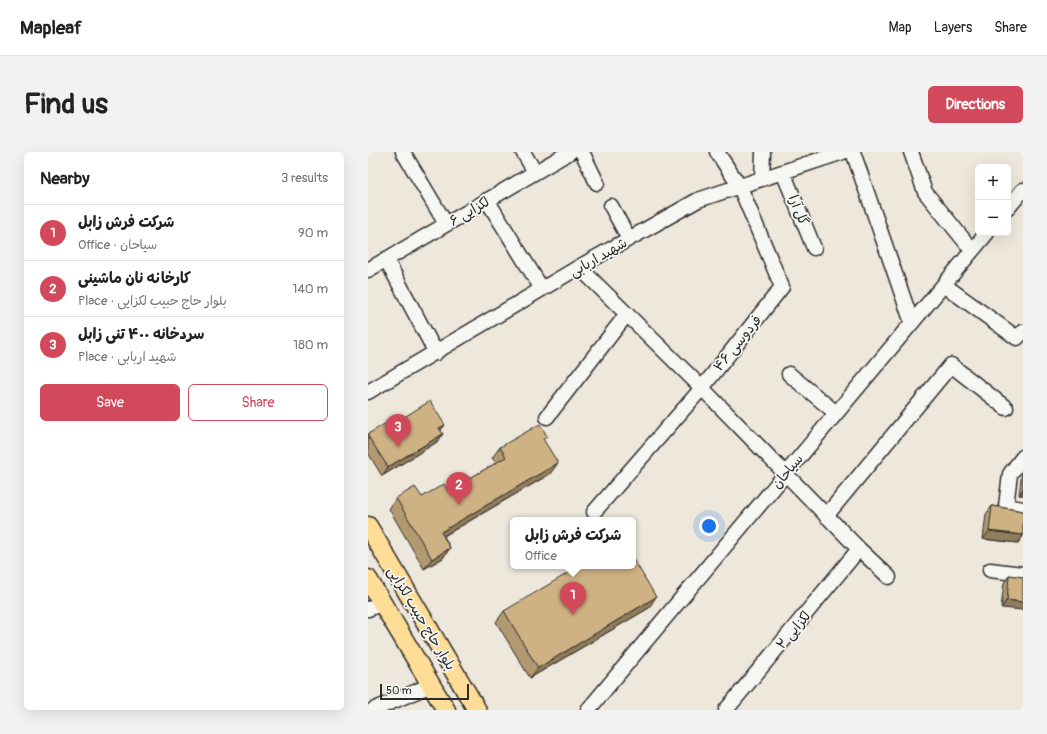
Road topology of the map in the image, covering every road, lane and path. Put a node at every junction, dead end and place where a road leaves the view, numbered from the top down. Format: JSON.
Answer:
{"nodes":[{"id":1,"x":403,"y":152,"type":"edge"},
{"id":2,"x":523,"y":152,"type":"edge"},
{"id":3,"x":570,"y":152,"type":"edge"},
{"id":4,"x":582,"y":152,"type":"edge"},
{"id":5,"x":717,"y":152,"type":"edge"},
{"id":6,"x":763,"y":152,"type":"edge"},
{"id":7,"x":843,"y":152,"type":"edge"},
{"id":8,"x":852,"y":152,"type":"edge"},
{"id":9,"x":911,"y":152,"type":"edge"},
{"id":10,"x":535,"y":172,"type":"junction"},
{"id":11,"x":784,"y":172,"type":"junction"},
{"id":12,"x":762,"y":179,"type":"junction"},
{"id":13,"x":597,"y":183,"type":"dead end"},
{"id":14,"x":740,"y":187,"type":"junction"},
{"id":15,"x":1023,"y":190,"type":"edge"},
{"id":16,"x":487,"y":200,"type":"junction"},
{"id":17,"x":1011,"y":204,"type":"edge"},
{"id":18,"x":611,"y":206,"type":"dead end"},
{"id":19,"x":446,"y":224,"type":"junction"},
{"id":20,"x":984,"y":236,"type":"edge"},
{"id":21,"x":629,"y":239,"type":"junction"},
{"id":22,"x":814,"y":248,"type":"dead end"},
{"id":23,"x":972,"y":250,"type":"junction"},
{"id":24,"x":386,"y":259,"type":"junction"},
{"id":25,"x":579,"y":267,"type":"junction"},
{"id":26,"x":368,"y":270,"type":"edge"},
{"id":27,"x":944,"y":285,"type":"junction"},
{"id":28,"x":542,"y":290,"type":"junction"},
{"id":29,"x":627,"y":314,"type":"junction"},
{"id":30,"x":912,"y":323,"type":"junction"},
{"id":31,"x":1023,"y":332,"type":"edge"},
{"id":32,"x":436,"y":353,"type":"junction"},
{"id":33,"x":789,"y":374,"type":"dead end"},
{"id":34,"x":702,"y":388,"type":"junction"},
{"id":35,"x":368,"y":392,"type":"edge"},
{"id":36,"x":1006,"y":408,"type":"dead end"},
{"id":37,"x":836,"y":413,"type":"junction"},
{"id":38,"x":547,"y":416,"type":"dead end"},
{"id":39,"x":1023,"y":458,"type":"edge"},
{"id":40,"x":785,"y":474,"type":"junction"},
{"id":41,"x":1023,"y":509,"type":"edge"},
{"id":42,"x":594,"y":512,"type":"dead end"},
{"id":43,"x":826,"y":516,"type":"junction"},
{"id":44,"x":368,"y":526,"type":"edge"},
{"id":45,"x":859,"y":549,"type":"junction"},
{"id":46,"x":990,"y":570,"type":"dead end"},
{"id":47,"x":1023,"y":574,"type":"edge"},
{"id":48,"x":889,"y":577,"type":"dead end"},
{"id":49,"x":368,"y":579,"type":"edge"},
{"id":50,"x":375,"y":606,"type":"edge"},
{"id":51,"x":431,"y":685,"type":"junction"},
{"id":52,"x":373,"y":710,"type":"edge"},
{"id":53,"x":446,"y":710,"type":"edge"},
{"id":54,"x":477,"y":710,"type":"edge"},
{"id":55,"x":588,"y":710,"type":"edge"},
{"id":56,"x":726,"y":710,"type":"edge"}],
"edges":[{"from":1,"to":19,"type":"street"},
{"from":2,"to":10,"type":"street"},
{"from":3,"to":10,"type":"street","name":"لکزایی ۶"},
{"from":4,"to":13,"type":"street"},
{"from":5,"to":14,"type":"street","name":"فردوسی ۴۶"},
{"from":6,"to":12,"type":"street"},
{"from":7,"to":11,"type":"street","name":"شهید اربابی"},
{"from":8,"to":30,"type":"street"},
{"from":9,"to":23,"type":"street"},
{"from":10,"to":16,"type":"street","name":"لکزایی ۶"},
{"from":11,"to":12,"type":"street","name":"شهید اربابی"},
{"from":11,"to":22,"type":"street","name":"گل آرا"},
{"from":12,"to":14,"type":"street","name":"شهید اربابی"},
{"from":14,"to":21,"type":"street","name":"شهید اربابی"},
{"from":14,"to":34,"type":"street","name":"فردوسی ۴۶"},
{"from":15,"to":17,"type":"street"},
{"from":16,"to":19,"type":"street","name":"لکزایی ۶"},
{"from":16,"to":28,"type":"street"},
{"from":18,"to":21,"type":"street"},
{"from":19,"to":24,"type":"street","name":"لکزایی ۶"},
{"from":20,"to":23,"type":"street","name":"سیاحان"},
{"from":21,"to":25,"type":"street","name":"شهید اربابی"},
{"from":23,"to":27,"type":"street","name":"سیاحان"},
{"from":24,"to":26,"type":"street","name":"لکزایی ۶"},
{"from":24,"to":32,"type":"street"},
{"from":25,"to":28,"type":"street","name":"شهید اربابی"},
{"from":25,"to":29,"type":"street"},
{"from":27,"to":30,"type":"street","name":"سیاحان"},
{"from":27,"to":31,"type":"street"},
{"from":28,"to":32,"type":"street","name":"شهید اربابی"},
{"from":29,"to":34,"type":"street"},
{"from":29,"to":38,"type":"street"},
{"from":30,"to":37,"type":"street","name":"سیاحان"},
{"from":32,"to":35,"type":"street","name":"شهید اربابی"},
{"from":33,"to":37,"type":"street"},
{"from":34,"to":40,"type":"street"},
{"from":34,"to":42,"type":"street","name":"فردوسی ۴۶"},
{"from":36,"to":43,"type":"street"},
{"from":37,"to":40,"type":"street","name":"سیاحان"},
{"from":39,"to":41,"type":"street"},
{"from":40,"to":43,"type":"street"},
{"from":40,"to":55,"type":"street","name":"سیاحان"},
{"from":43,"to":45,"type":"street"},
{"from":44,"to":54,"type":"main road","name":"بلوار حاج حبیب لکزايی"},
{"from":45,"to":48,"type":"street"},
{"from":45,"to":56,"type":"street","name":"لکزایی ۲"},
{"from":46,"to":47,"type":"street"},
{"from":49,"to":50,"type":"main road","name":"بلوار حاج حبیب لکزايی"},
{"from":50,"to":51,"type":"main road","name":"بلوار حاج حبیب لکزايی"},
{"from":51,"to":52,"type":"street"},
{"from":51,"to":53,"type":"main road","name":"بلوار حاج حبیب لکزايی"}]}
